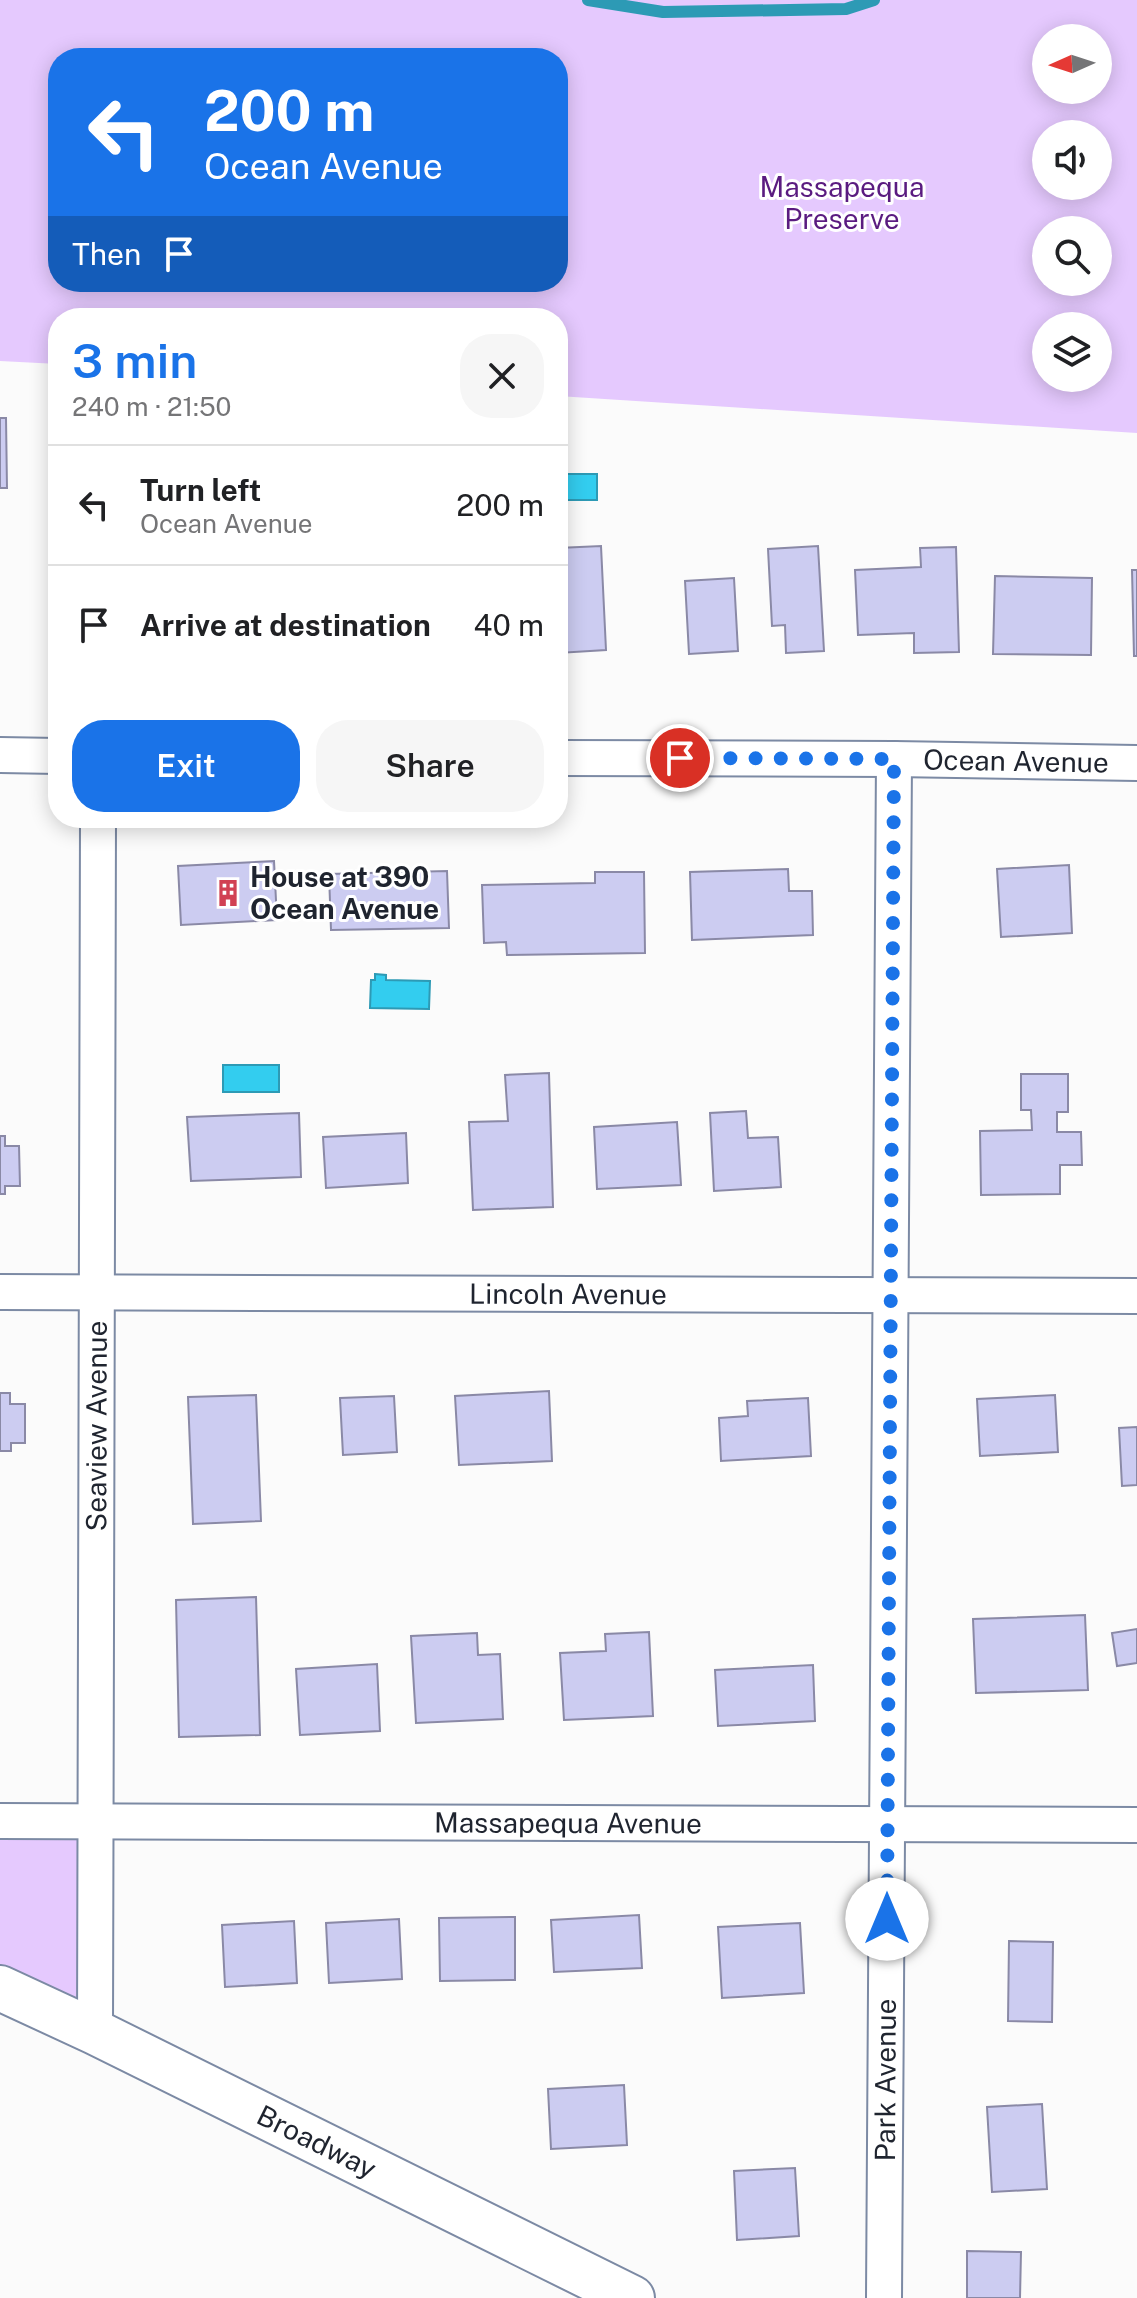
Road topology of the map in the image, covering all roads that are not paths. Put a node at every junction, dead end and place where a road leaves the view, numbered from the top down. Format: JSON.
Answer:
{"nodes":[{"id":1,"x":0,"y":755,"type":"edge"},
{"id":2,"x":48,"y":756,"type":"edge"},
{"id":3,"x":568,"y":758,"type":"edge"},
{"id":4,"x":894,"y":759,"type":"junction"},
{"id":5,"x":1137,"y":763,"type":"edge"},
{"id":6,"x":98,"y":828,"type":"edge"},
{"id":7,"x":0,"y":1292,"type":"edge"},
{"id":8,"x":96,"y":1293,"type":"junction"},
{"id":9,"x":890,"y":1295,"type":"junction"},
{"id":10,"x":1137,"y":1296,"type":"edge"},
{"id":11,"x":0,"y":1821,"type":"edge"},
{"id":12,"x":95,"y":1821,"type":"junction"},
{"id":13,"x":888,"y":1825,"type":"junction"},
{"id":14,"x":1137,"y":1825,"type":"edge"},
{"id":15,"x":0,"y":1988,"type":"edge"},
{"id":16,"x":95,"y":2032,"type":"junction"},
{"id":17,"x":632,"y":2298,"type":"edge"},
{"id":18,"x":884,"y":2298,"type":"edge"}],
"edges":[{"from":1,"to":2,"type":"street"},
{"from":3,"to":4,"type":"street","name":"Ocean Avenue"},
{"from":4,"to":5,"type":"street","name":"Ocean Avenue"},
{"from":4,"to":9,"type":"street","name":"Park Avenue"},
{"from":6,"to":8,"type":"street","name":"Seaview Avenue"},
{"from":7,"to":8,"type":"street","name":"Lincoln Avenue"},
{"from":8,"to":9,"type":"street","name":"Lincoln Avenue"},
{"from":8,"to":12,"type":"street","name":"Seaview Avenue"},
{"from":9,"to":10,"type":"street","name":"Lincoln Avenue"},
{"from":9,"to":13,"type":"street","name":"Park Avenue"},
{"from":11,"to":12,"type":"street","name":"Massapequa Avenue"},
{"from":12,"to":13,"type":"street","name":"Massapequa Avenue"},
{"from":12,"to":16,"type":"street","name":"Seaview Avenue"},
{"from":13,"to":14,"type":"street","name":"Massapequa Avenue"},
{"from":13,"to":18,"type":"street","name":"Park Avenue"},
{"from":15,"to":16,"type":"main road","name":"Broadway"},
{"from":16,"to":17,"type":"main road","name":"Broadway"}]}
